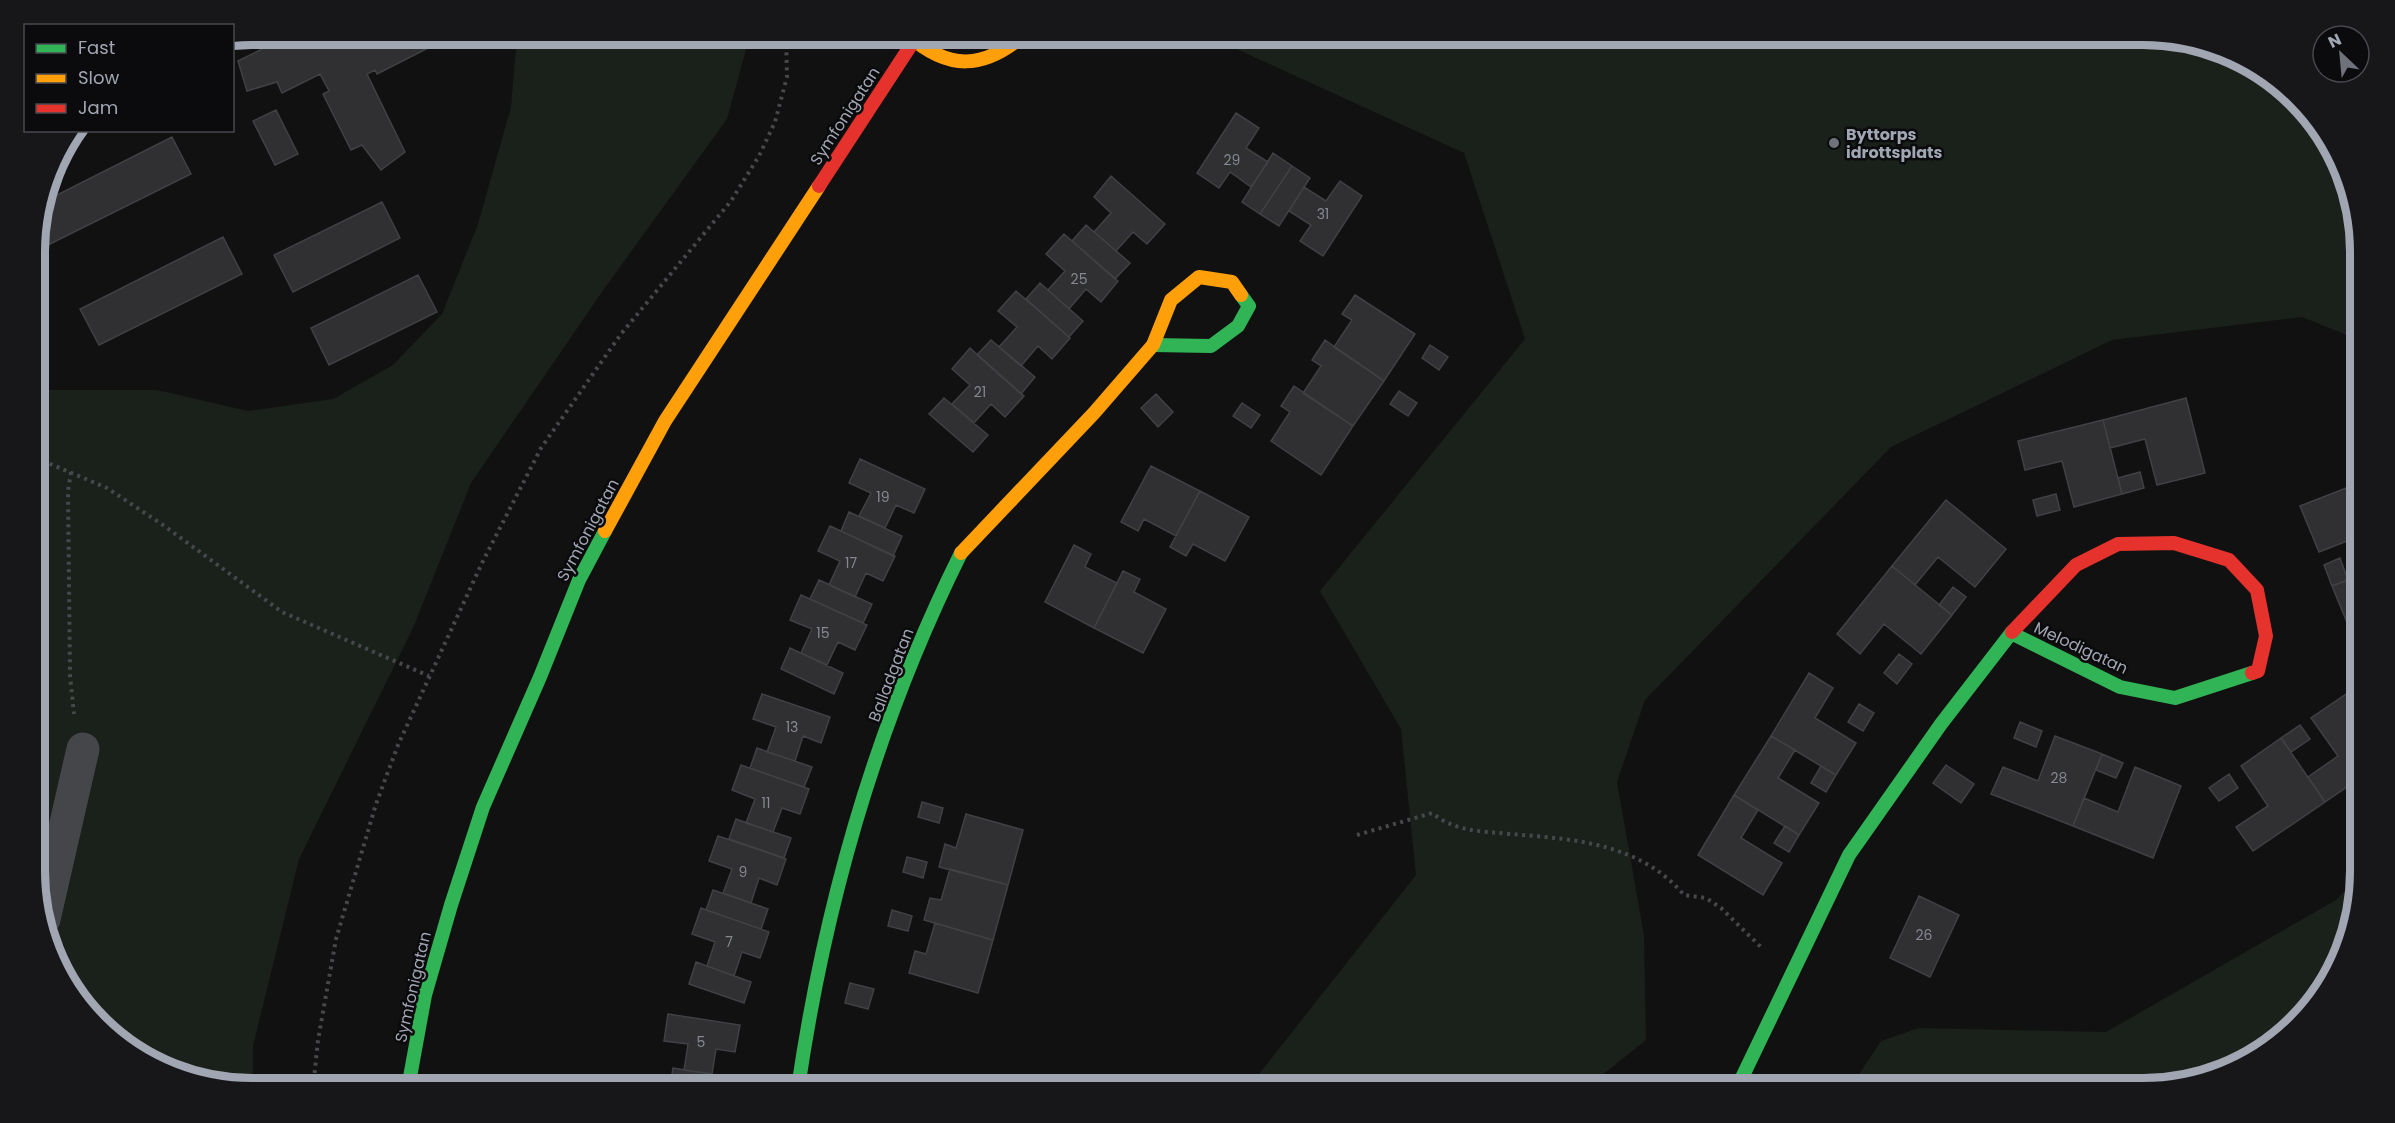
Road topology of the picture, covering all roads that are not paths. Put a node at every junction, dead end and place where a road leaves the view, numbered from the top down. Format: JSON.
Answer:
{"nodes":[{"id":1,"x":906,"y":45,"type":"edge"},
{"id":2,"x":918,"y":45,"type":"edge"},
{"id":3,"x":1012,"y":45,"type":"edge"},
{"id":4,"x":1153,"y":345,"type":"junction"},
{"id":5,"x":2011,"y":633,"type":"junction"},
{"id":6,"x":82,"y":749,"type":"road end"},
{"id":7,"x":48,"y":902,"type":"edge"},
{"id":8,"x":410,"y":1078,"type":"edge"},
{"id":9,"x":799,"y":1078,"type":"edge"},
{"id":10,"x":1742,"y":1078,"type":"edge"}],
"edges":[{"from":1,"to":8,"type":"street","name":"Symfonigatan"},
{"from":2,"to":3,"type":"street"},
{"from":4,"to":4,"type":"street","name":"Balladgatan"},
{"from":4,"to":9,"type":"street","name":"Balladgatan"},
{"from":5,"to":5,"type":"street","name":"Melodigatan"},
{"from":5,"to":10,"type":"street","name":"Melodigatan"},
{"from":6,"to":7,"type":"street"}]}
